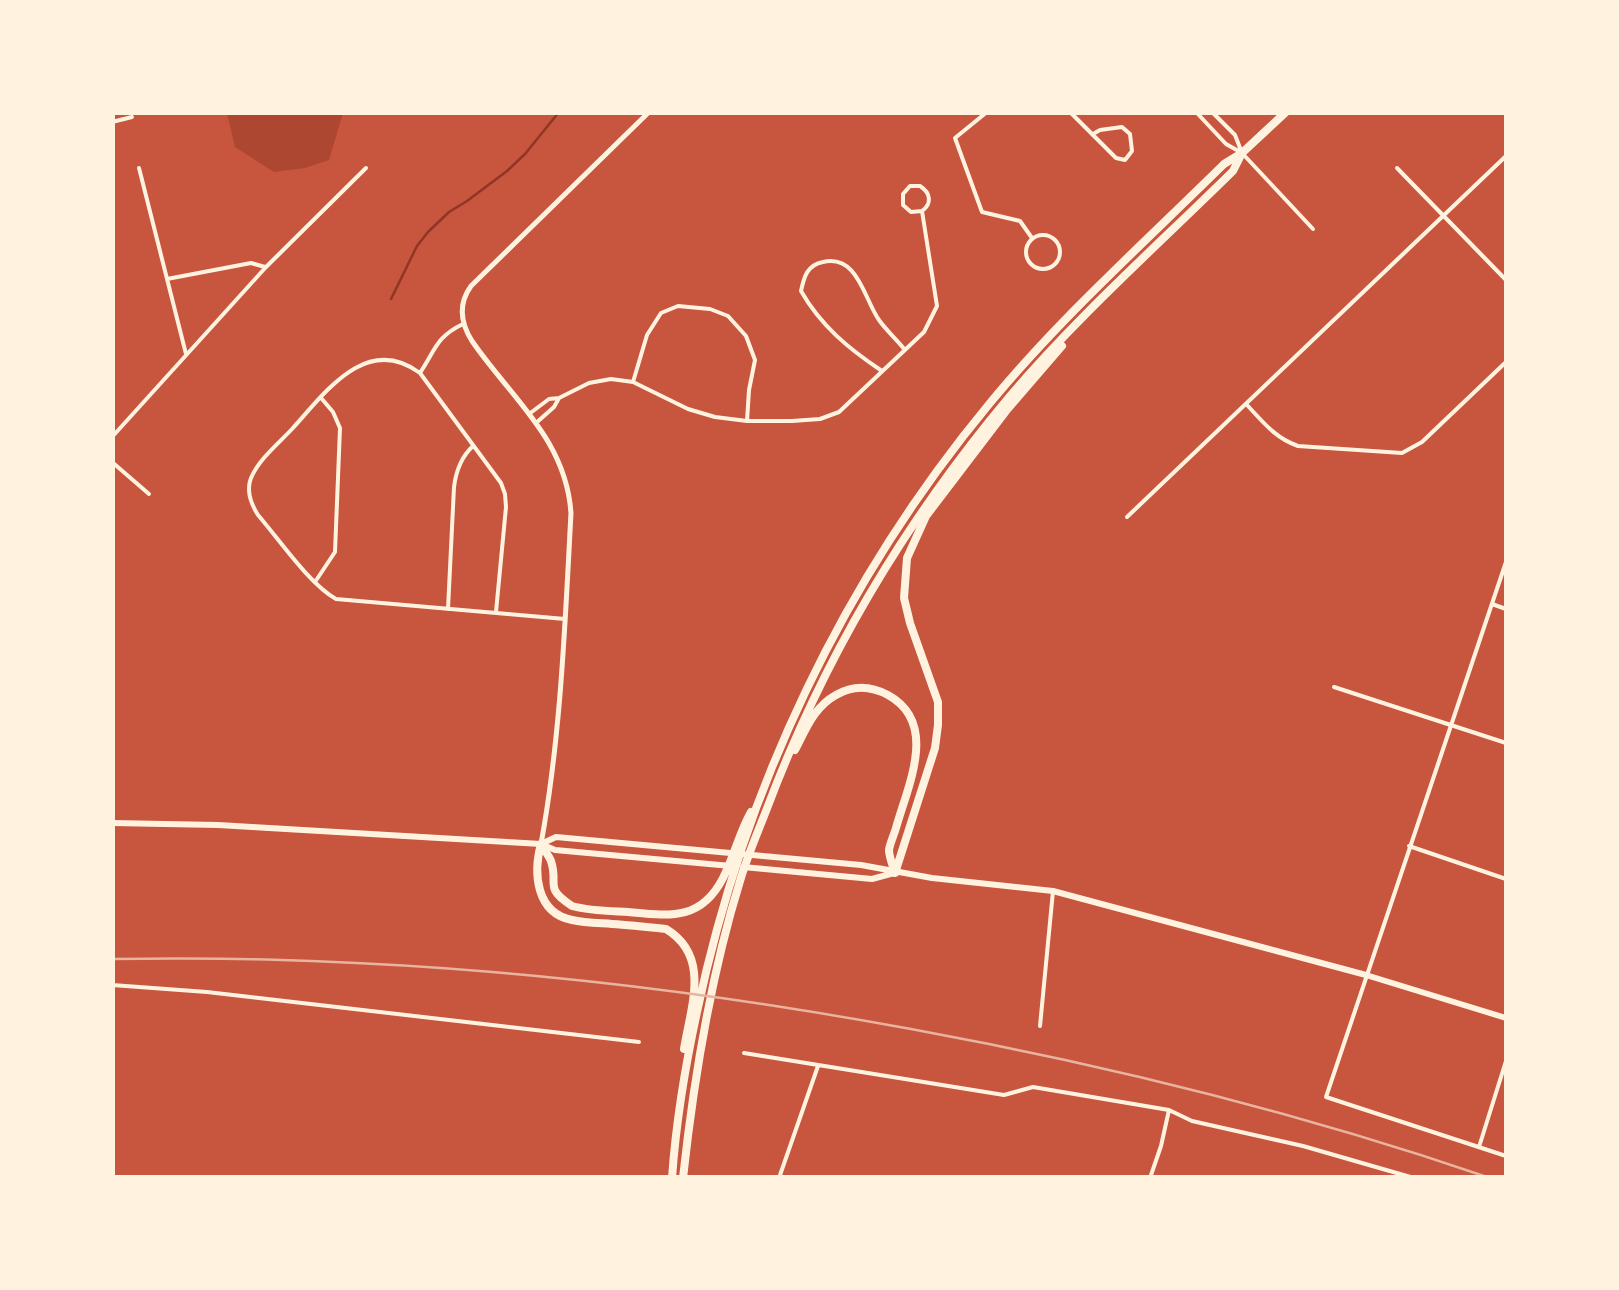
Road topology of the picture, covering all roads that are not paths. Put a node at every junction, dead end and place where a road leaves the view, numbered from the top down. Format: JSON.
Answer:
{"nodes":[{"id":1,"x":649,"y":112,"type":"edge"},
{"id":2,"x":987,"y":112,"type":"edge"},
{"id":3,"x":1070,"y":112,"type":"edge"},
{"id":4,"x":1196,"y":112,"type":"edge"},
{"id":5,"x":1212,"y":112,"type":"edge"},
{"id":6,"x":1286,"y":112,"type":"edge"},
{"id":7,"x":132,"y":118,"type":"dead end"},
{"id":8,"x":112,"y":122,"type":"edge"},
{"id":9,"x":1093,"y":134,"type":"junction"},
{"id":10,"x":1242,"y":154,"type":"junction"},
{"id":11,"x":1506,"y":156,"type":"edge"},
{"id":12,"x":139,"y":168,"type":"dead end"},
{"id":13,"x":366,"y":168,"type":"dead end"},
{"id":14,"x":1398,"y":168,"type":"dead end"},
{"id":15,"x":922,"y":211,"type":"junction"},
{"id":16,"x":1444,"y":216,"type":"junction"},
{"id":17,"x":1313,"y":229,"type":"dead end"},
{"id":18,"x":1032,"y":238,"type":"junction"},
{"id":19,"x":266,"y":267,"type":"junction"},
{"id":20,"x":168,"y":279,"type":"junction"},
{"id":21,"x":1506,"y":280,"type":"edge"},
{"id":22,"x":1078,"y":323,"type":"junction"},
{"id":23,"x":464,"y":324,"type":"junction"},
{"id":24,"x":906,"y":350,"type":"junction"},
{"id":25,"x":186,"y":354,"type":"junction"},
{"id":26,"x":1506,"y":362,"type":"edge"},
{"id":27,"x":882,"y":371,"type":"junction"},
{"id":28,"x":420,"y":372,"type":"junction"},
{"id":29,"x":633,"y":382,"type":"junction"},
{"id":30,"x":321,"y":398,"type":"junction"},
{"id":31,"x":560,"y":398,"type":"junction"},
{"id":32,"x":1246,"y":404,"type":"junction"},
{"id":33,"x":529,"y":414,"type":"junction"},
{"id":34,"x":747,"y":421,"type":"junction"},
{"id":35,"x":536,"y":423,"type":"junction"},
{"id":36,"x":112,"y":437,"type":"edge"},
{"id":37,"x":473,"y":446,"type":"junction"},
{"id":38,"x":112,"y":462,"type":"edge"},
{"id":39,"x":149,"y":494,"type":"dead end"},
{"id":40,"x":1127,"y":518,"type":"dead end"},
{"id":41,"x":1506,"y":562,"type":"edge"},
{"id":42,"x":315,"y":582,"type":"junction"},
{"id":43,"x":1492,"y":604,"type":"junction"},
{"id":44,"x":448,"y":609,"type":"junction"},
{"id":45,"x":1506,"y":609,"type":"edge"},
{"id":46,"x":496,"y":612,"type":"junction"},
{"id":47,"x":565,"y":619,"type":"junction"},
{"id":48,"x":1334,"y":688,"type":"dead end"},
{"id":49,"x":1451,"y":724,"type":"junction"},
{"id":50,"x":1506,"y":743,"type":"edge"},
{"id":51,"x":760,"y":795,"type":"junction"},
{"id":52,"x":771,"y":798,"type":"junction"},
{"id":53,"x":112,"y":822,"type":"edge"},
{"id":54,"x":541,"y":844,"type":"junction"},
{"id":55,"x":1409,"y":846,"type":"junction"},
{"id":56,"x":895,"y":872,"type":"junction"},
{"id":57,"x":1506,"y":880,"type":"edge"},
{"id":58,"x":1052,"y":891,"type":"junction"},
{"id":59,"x":1366,"y":975,"type":"junction"},
{"id":60,"x":112,"y":985,"type":"edge"},
{"id":61,"x":1506,"y":1018,"type":"edge"},
{"id":62,"x":1040,"y":1026,"type":"dead end"},
{"id":63,"x":639,"y":1042,"type":"dead end"},
{"id":64,"x":744,"y":1053,"type":"dead end"},
{"id":65,"x":1506,"y":1061,"type":"edge"},
{"id":66,"x":818,"y":1066,"type":"junction"},
{"id":67,"x":1169,"y":1110,"type":"junction"},
{"id":68,"x":679,"y":1114,"type":"junction"},
{"id":69,"x":1479,"y":1147,"type":"junction"},
{"id":70,"x":1506,"y":1156,"type":"edge"},
{"id":71,"x":672,"y":1178,"type":"edge"},
{"id":72,"x":683,"y":1178,"type":"edge"},
{"id":73,"x":779,"y":1178,"type":"edge"},
{"id":74,"x":1150,"y":1178,"type":"edge"},
{"id":75,"x":1414,"y":1178,"type":"edge"}],
"edges":[{"from":1,"to":23,"type":"street"},
{"from":2,"to":18,"type":"street"},
{"from":3,"to":9,"type":"street"},
{"from":4,"to":10,"type":"street"},
{"from":5,"to":10,"type":"street"},
{"from":6,"to":10,"type":"highway"},
{"from":7,"to":8,"type":"street"},
{"from":9,"to":9,"type":"street"},
{"from":10,"to":17,"type":"street"},
{"from":10,"to":22,"type":"highway"},
{"from":10,"to":51,"type":"highway"},
{"from":11,"to":16,"type":"street"},
{"from":12,"to":20,"type":"street"},
{"from":13,"to":19,"type":"street"},
{"from":14,"to":16,"type":"street"},
{"from":15,"to":15,"type":"street"},
{"from":15,"to":24,"type":"street"},
{"from":16,"to":21,"type":"street"},
{"from":16,"to":32,"type":"street"},
{"from":18,"to":18,"type":"street"},
{"from":19,"to":20,"type":"street"},
{"from":19,"to":25,"type":"street"},
{"from":20,"to":25,"type":"street"},
{"from":22,"to":52,"type":"highway"},
{"from":22,"to":56,"type":"highway"},
{"from":23,"to":28,"type":"street"},
{"from":23,"to":33,"type":"street"},
{"from":24,"to":27,"type":"street"},
{"from":24,"to":27,"type":"street"},
{"from":25,"to":36,"type":"street"},
{"from":26,"to":32,"type":"street"},
{"from":27,"to":34,"type":"street"},
{"from":28,"to":30,"type":"street"},
{"from":28,"to":37,"type":"street"},
{"from":29,"to":31,"type":"street"},
{"from":29,"to":34,"type":"street"},
{"from":29,"to":34,"type":"street"},
{"from":30,"to":42,"type":"street"},
{"from":30,"to":42,"type":"street"},
{"from":31,"to":33,"type":"street"},
{"from":31,"to":35,"type":"street"},
{"from":32,"to":40,"type":"street"},
{"from":33,"to":35,"type":"street"},
{"from":35,"to":47,"type":"street"},
{"from":37,"to":44,"type":"street"},
{"from":37,"to":46,"type":"street"},
{"from":38,"to":39,"type":"street"},
{"from":41,"to":43,"type":"street"},
{"from":42,"to":44,"type":"street"},
{"from":43,"to":45,"type":"street"},
{"from":43,"to":49,"type":"street"},
{"from":44,"to":46,"type":"street"},
{"from":46,"to":47,"type":"street"},
{"from":47,"to":54,"type":"street"},
{"from":48,"to":49,"type":"street"},
{"from":49,"to":50,"type":"street"},
{"from":49,"to":55,"type":"street"},
{"from":51,"to":54,"type":"highway"},
{"from":51,"to":68,"type":"highway"},
{"from":52,"to":56,"type":"highway"},
{"from":52,"to":72,"type":"highway"},
{"from":53,"to":54,"type":"main road"},
{"from":54,"to":56,"type":"main road"},
{"from":54,"to":56,"type":"main road"},
{"from":54,"to":68,"type":"highway"},
{"from":55,"to":57,"type":"street"},
{"from":55,"to":59,"type":"street"},
{"from":56,"to":58,"type":"main road"},
{"from":58,"to":59,"type":"main road"},
{"from":58,"to":62,"type":"street"},
{"from":59,"to":61,"type":"main road"},
{"from":59,"to":69,"type":"street"},
{"from":60,"to":63,"type":"street"},
{"from":64,"to":66,"type":"street"},
{"from":65,"to":69,"type":"street"},
{"from":66,"to":67,"type":"street"},
{"from":66,"to":73,"type":"street"},
{"from":67,"to":74,"type":"street"},
{"from":67,"to":75,"type":"street"},
{"from":68,"to":71,"type":"highway"},
{"from":69,"to":70,"type":"street"}]}
